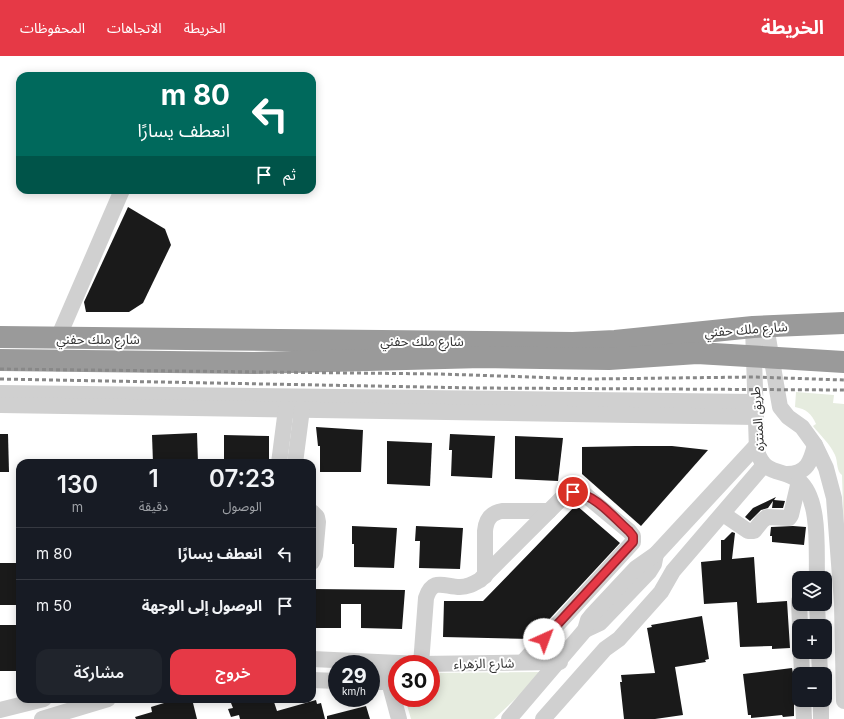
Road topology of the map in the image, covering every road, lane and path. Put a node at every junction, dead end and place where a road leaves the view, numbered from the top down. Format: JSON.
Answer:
{"nodes":[{"id":1,"x":120,"y":194,"type":"edge"},
{"id":2,"x":844,"y":323,"type":"edge"},
{"id":3,"x":759,"y":326,"type":"junction"},
{"id":4,"x":0,"y":337,"type":"edge"},
{"id":5,"x":58,"y":338,"type":"junction"},
{"id":6,"x":481,"y":349,"type":"junction"},
{"id":7,"x":762,"y":357,"type":"junction"},
{"id":8,"x":0,"y":360,"type":"edge"},
{"id":9,"x":844,"y":362,"type":"edge"},
{"id":10,"x":0,"y":392,"type":"edge"},
{"id":11,"x":0,"y":405,"type":"edge"},
{"id":12,"x":286,"y":409,"type":"junction"},
{"id":13,"x":302,"y":409,"type":"junction"},
{"id":14,"x":756,"y":410,"type":"junction"},
{"id":15,"x":815,"y":445,"type":"junction"},
{"id":16,"x":756,"y":446,"type":"junction"},
{"id":17,"x":280,"y":459,"type":"edge"},
{"id":18,"x":296,"y":459,"type":"edge"},
{"id":19,"x":764,"y":465,"type":"junction"},
{"id":20,"x":793,"y":478,"type":"junction"},
{"id":21,"x":834,"y":498,"type":"junction"},
{"id":22,"x":812,"y":502,"type":"junction"},
{"id":23,"x":549,"y":511,"type":"junction"},
{"id":24,"x":723,"y":514,"type":"junction"},
{"id":25,"x":316,"y":516,"type":"edge"},
{"id":26,"x":316,"y":544,"type":"edge"},
{"id":27,"x":816,"y":571,"type":"edge"},
{"id":28,"x":485,"y":576,"type":"junction"},
{"id":29,"x":585,"y":630,"type":"junction"},
{"id":30,"x":605,"y":649,"type":"junction"},
{"id":31,"x":422,"y":655,"type":"edge"},
{"id":32,"x":316,"y":660,"type":"edge"},
{"id":33,"x":523,"y":662,"type":"junction"},
{"id":34,"x":560,"y":662,"type":"junction"},
{"id":35,"x":384,"y":663,"type":"junction"},
{"id":36,"x":388,"y":663,"type":"edge"},
{"id":37,"x":440,"y":664,"type":"edge"},
{"id":38,"x":316,"y":680,"type":"edge"},
{"id":39,"x":328,"y":681,"type":"edge"},
{"id":40,"x":380,"y":682,"type":"edge"},
{"id":41,"x":388,"y":682,"type":"joint"},
{"id":42,"x":844,"y":701,"type":"edge"},
{"id":43,"x":28,"y":703,"type":"edge"},
{"id":44,"x":94,"y":705,"type":"edge"},
{"id":45,"x":395,"y":707,"type":"edge"},
{"id":46,"x":804,"y":707,"type":"edge"},
{"id":47,"x":821,"y":707,"type":"edge"},
{"id":48,"x":0,"y":710,"type":"edge"},
{"id":49,"x":52,"y":711,"type":"edge"},
{"id":50,"x":398,"y":719,"type":"edge"},
{"id":51,"x":509,"y":719,"type":"edge"},
{"id":52,"x":543,"y":719,"type":"edge"},
{"id":53,"x":804,"y":719,"type":"edge"},
{"id":54,"x":821,"y":719,"type":"edge"}],
"edges":[{"from":1,"to":5,"type":"street"},
{"from":2,"to":3,"type":"highway","name":"شارع ملك حفني"},
{"from":3,"to":6,"type":"highway","name":"شارع ملك حفني"},
{"from":3,"to":7,"type":"street","name":"طريق المنتزه"},
{"from":4,"to":5,"type":"highway","name":"شارع ملك حفني"},
{"from":5,"to":6,"type":"highway","name":"شارع ملك حفني"},
{"from":6,"to":7,"type":"highway","name":"شارع ملك حفني"},
{"from":6,"to":8,"type":"highway","name":"شارع ملك حفني"},
{"from":7,"to":9,"type":"highway","name":"شارع ملك حفني"},
{"from":7,"to":14,"type":"street","name":"طريق المنتزه"},
{"from":7,"to":15,"type":"street","name":"طريق المنتزه"},
{"from":10,"to":14,"type":"street"},
{"from":11,"to":12,"type":"street"},
{"from":12,"to":13,"type":"street"},
{"from":12,"to":17,"type":"street"},
{"from":13,"to":14,"type":"street"},
{"from":13,"to":18,"type":"street"},
{"from":14,"to":16,"type":"street","name":"طريق المنتزه"},
{"from":15,"to":20,"type":"street"},
{"from":15,"to":21,"type":"street","name":"طريق المنتزه"},
{"from":16,"to":19,"type":"street","name":"طريق المنتزه"},
{"from":16,"to":29,"type":"street"},
{"from":19,"to":20,"type":"street","name":"طريق المنتزه"},
{"from":19,"to":24,"type":"street"},
{"from":20,"to":22,"type":"street"},
{"from":20,"to":24,"type":"street"},
{"from":21,"to":22,"type":"street"},
{"from":21,"to":42,"type":"street","name":"طريق المنتزه"},
{"from":22,"to":27,"type":"street"},
{"from":23,"to":28,"type":"street"},
{"from":23,"to":28,"type":"street"},
{"from":23,"to":33,"type":"street"},
{"from":24,"to":30,"type":"street"},
{"from":25,"to":26,"type":"street"},
{"from":28,"to":31,"type":"street"},
{"from":29,"to":30,"type":"street"},
{"from":29,"to":34,"type":"street"},
{"from":30,"to":52,"type":"street"},
{"from":32,"to":35,"type":"street","name":"شارع الزهراء"},
{"from":33,"to":34,"type":"street","name":"شارع الزهراء"},
{"from":33,"to":37,"type":"street","name":"شارع الزهراء"},
{"from":34,"to":51,"type":"street"},
{"from":35,"to":36,"type":"street","name":"شارع الزهراء"},
{"from":35,"to":41,"type":"street"},
{"from":38,"to":39,"type":"street"},
{"from":40,"to":41,"type":"street"},
{"from":43,"to":48,"type":"street"},
{"from":44,"to":49,"type":"street"},
{"from":45,"to":50,"type":"street"},
{"from":46,"to":53,"type":"street"},
{"from":47,"to":54,"type":"street"}]}
